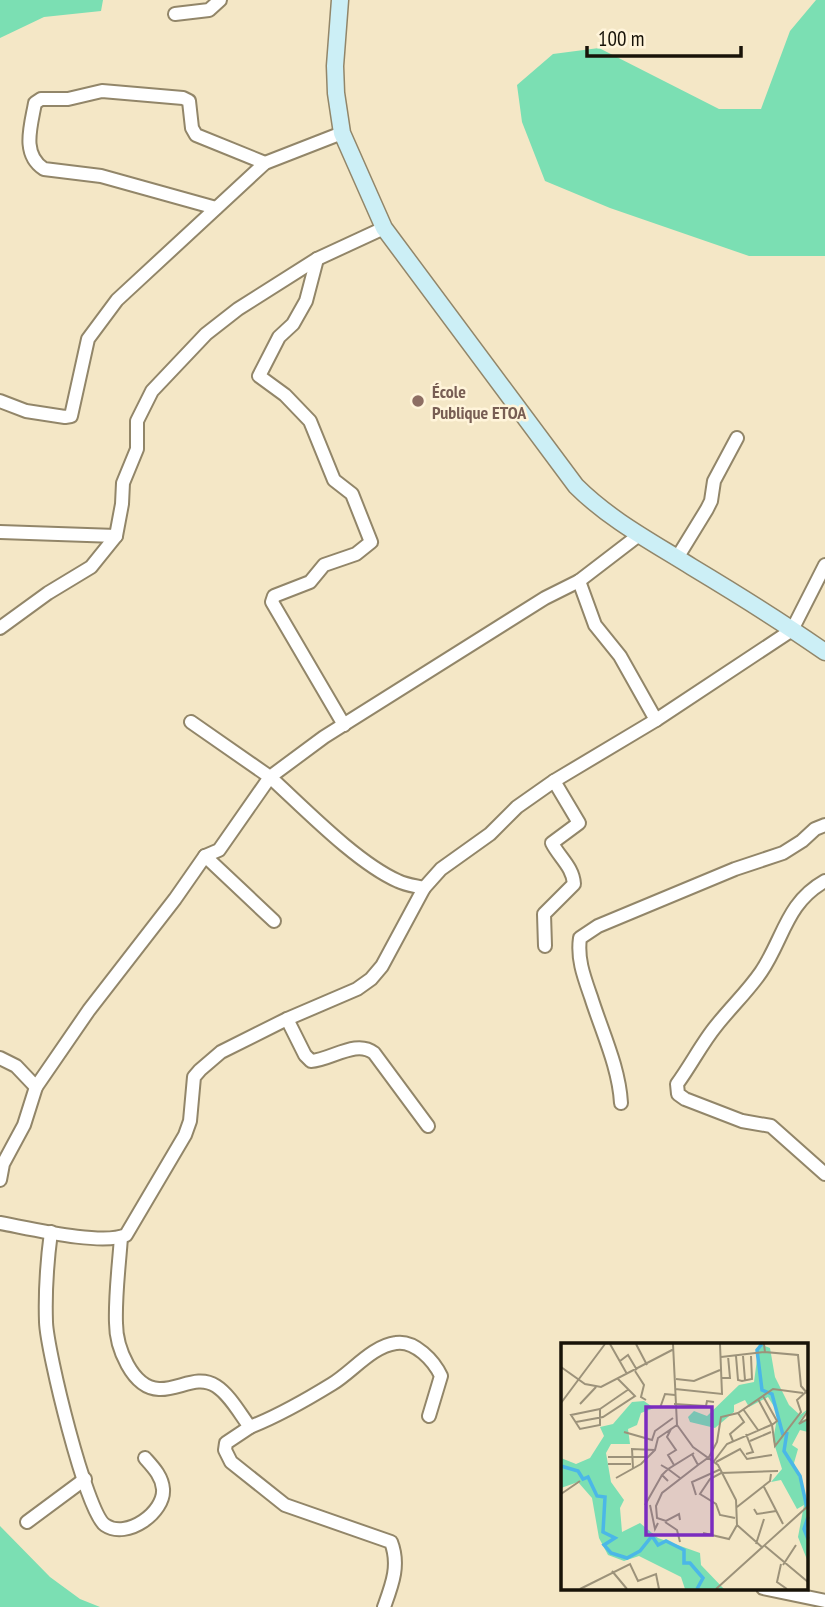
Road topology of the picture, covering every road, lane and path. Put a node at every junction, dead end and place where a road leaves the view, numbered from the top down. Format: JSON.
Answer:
{"nodes":[{"id":1,"x":220,"y":0,"type":"edge"},
{"id":2,"x":340,"y":0,"type":"edge"},
{"id":3,"x":175,"y":15,"type":"dead end"},
{"id":4,"x":342,"y":133,"type":"junction"},
{"id":5,"x":265,"y":163,"type":"junction"},
{"id":6,"x":216,"y":208,"type":"junction"},
{"id":7,"x":384,"y":228,"type":"junction"},
{"id":8,"x":317,"y":259,"type":"junction"},
{"id":9,"x":0,"y":401,"type":"edge"},
{"id":10,"x":737,"y":439,"type":"dead end"},
{"id":11,"x":0,"y":532,"type":"edge"},
{"id":12,"x":639,"y":535,"type":"junction"},
{"id":13,"x":116,"y":536,"type":"junction"},
{"id":14,"x":677,"y":558,"type":"junction"},
{"id":15,"x":825,"y":565,"type":"edge"},
{"id":16,"x":579,"y":581,"type":"junction"},
{"id":17,"x":2,"y":624,"type":"edge"},
{"id":18,"x":792,"y":630,"type":"junction"},
{"id":19,"x":825,"y":652,"type":"edge"},
{"id":20,"x":656,"y":720,"type":"junction"},
{"id":21,"x":191,"y":722,"type":"dead end"},
{"id":22,"x":344,"y":725,"type":"junction"},
{"id":23,"x":270,"y":777,"type":"junction"},
{"id":24,"x":554,"y":780,"type":"junction"},
{"id":25,"x":825,"y":825,"type":"edge"},
{"id":26,"x":205,"y":856,"type":"junction"},
{"id":27,"x":825,"y":881,"type":"edge"},
{"id":28,"x":424,"y":888,"type":"junction"},
{"id":29,"x":274,"y":921,"type":"dead end"},
{"id":30,"x":545,"y":946,"type":"dead end"},
{"id":31,"x":287,"y":1020,"type":"junction"},
{"id":32,"x":0,"y":1058,"type":"edge"},
{"id":33,"x":36,"y":1087,"type":"junction"},
{"id":34,"x":621,"y":1103,"type":"dead end"},
{"id":35,"x":428,"y":1126,"type":"dead end"},
{"id":36,"x":825,"y":1174,"type":"edge"},
{"id":37,"x":0,"y":1180,"type":"edge"},
{"id":38,"x":0,"y":1223,"type":"edge"},
{"id":39,"x":51,"y":1232,"type":"junction"},
{"id":40,"x":121,"y":1237,"type":"junction"},
{"id":41,"x":429,"y":1416,"type":"dead end"},
{"id":42,"x":250,"y":1427,"type":"junction"},
{"id":43,"x":145,"y":1458,"type":"dead end"},
{"id":44,"x":85,"y":1479,"type":"junction"},
{"id":45,"x":27,"y":1522,"type":"dead end"},
{"id":46,"x":773,"y":1590,"type":"edge"},
{"id":47,"x":825,"y":1601,"type":"edge"},
{"id":48,"x":384,"y":1607,"type":"edge"}],
"edges":[{"from":1,"to":3,"type":"street"},
{"from":2,"to":4,"type":"street"},
{"from":4,"to":5,"type":"street"},
{"from":4,"to":7,"type":"street"},
{"from":5,"to":6,"type":"street"},
{"from":5,"to":6,"type":"street"},
{"from":6,"to":9,"type":"street"},
{"from":7,"to":8,"type":"street"},
{"from":7,"to":12,"type":"street"},
{"from":8,"to":13,"type":"street"},
{"from":8,"to":22,"type":"street"},
{"from":10,"to":14,"type":"street"},
{"from":11,"to":13,"type":"street"},
{"from":12,"to":14,"type":"street"},
{"from":12,"to":16,"type":"street"},
{"from":13,"to":17,"type":"street"},
{"from":14,"to":18,"type":"street"},
{"from":15,"to":18,"type":"street"},
{"from":16,"to":20,"type":"street"},
{"from":16,"to":22,"type":"street"},
{"from":18,"to":19,"type":"street"},
{"from":18,"to":20,"type":"street"},
{"from":20,"to":24,"type":"street"},
{"from":21,"to":23,"type":"street"},
{"from":22,"to":23,"type":"street"},
{"from":23,"to":26,"type":"street"},
{"from":23,"to":28,"type":"street"},
{"from":24,"to":28,"type":"street"},
{"from":24,"to":30,"type":"street"},
{"from":25,"to":34,"type":"street"},
{"from":26,"to":29,"type":"street"},
{"from":26,"to":33,"type":"street"},
{"from":27,"to":36,"type":"street"},
{"from":28,"to":31,"type":"street"},
{"from":31,"to":35,"type":"street"},
{"from":31,"to":40,"type":"street"},
{"from":32,"to":33,"type":"street"},
{"from":33,"to":37,"type":"street"},
{"from":38,"to":39,"type":"street"},
{"from":39,"to":40,"type":"street"},
{"from":39,"to":44,"type":"street"},
{"from":40,"to":42,"type":"street"},
{"from":41,"to":42,"type":"street"},
{"from":42,"to":48,"type":"street"},
{"from":43,"to":44,"type":"street"},
{"from":44,"to":45,"type":"street"},
{"from":46,"to":47,"type":"street"}]}
